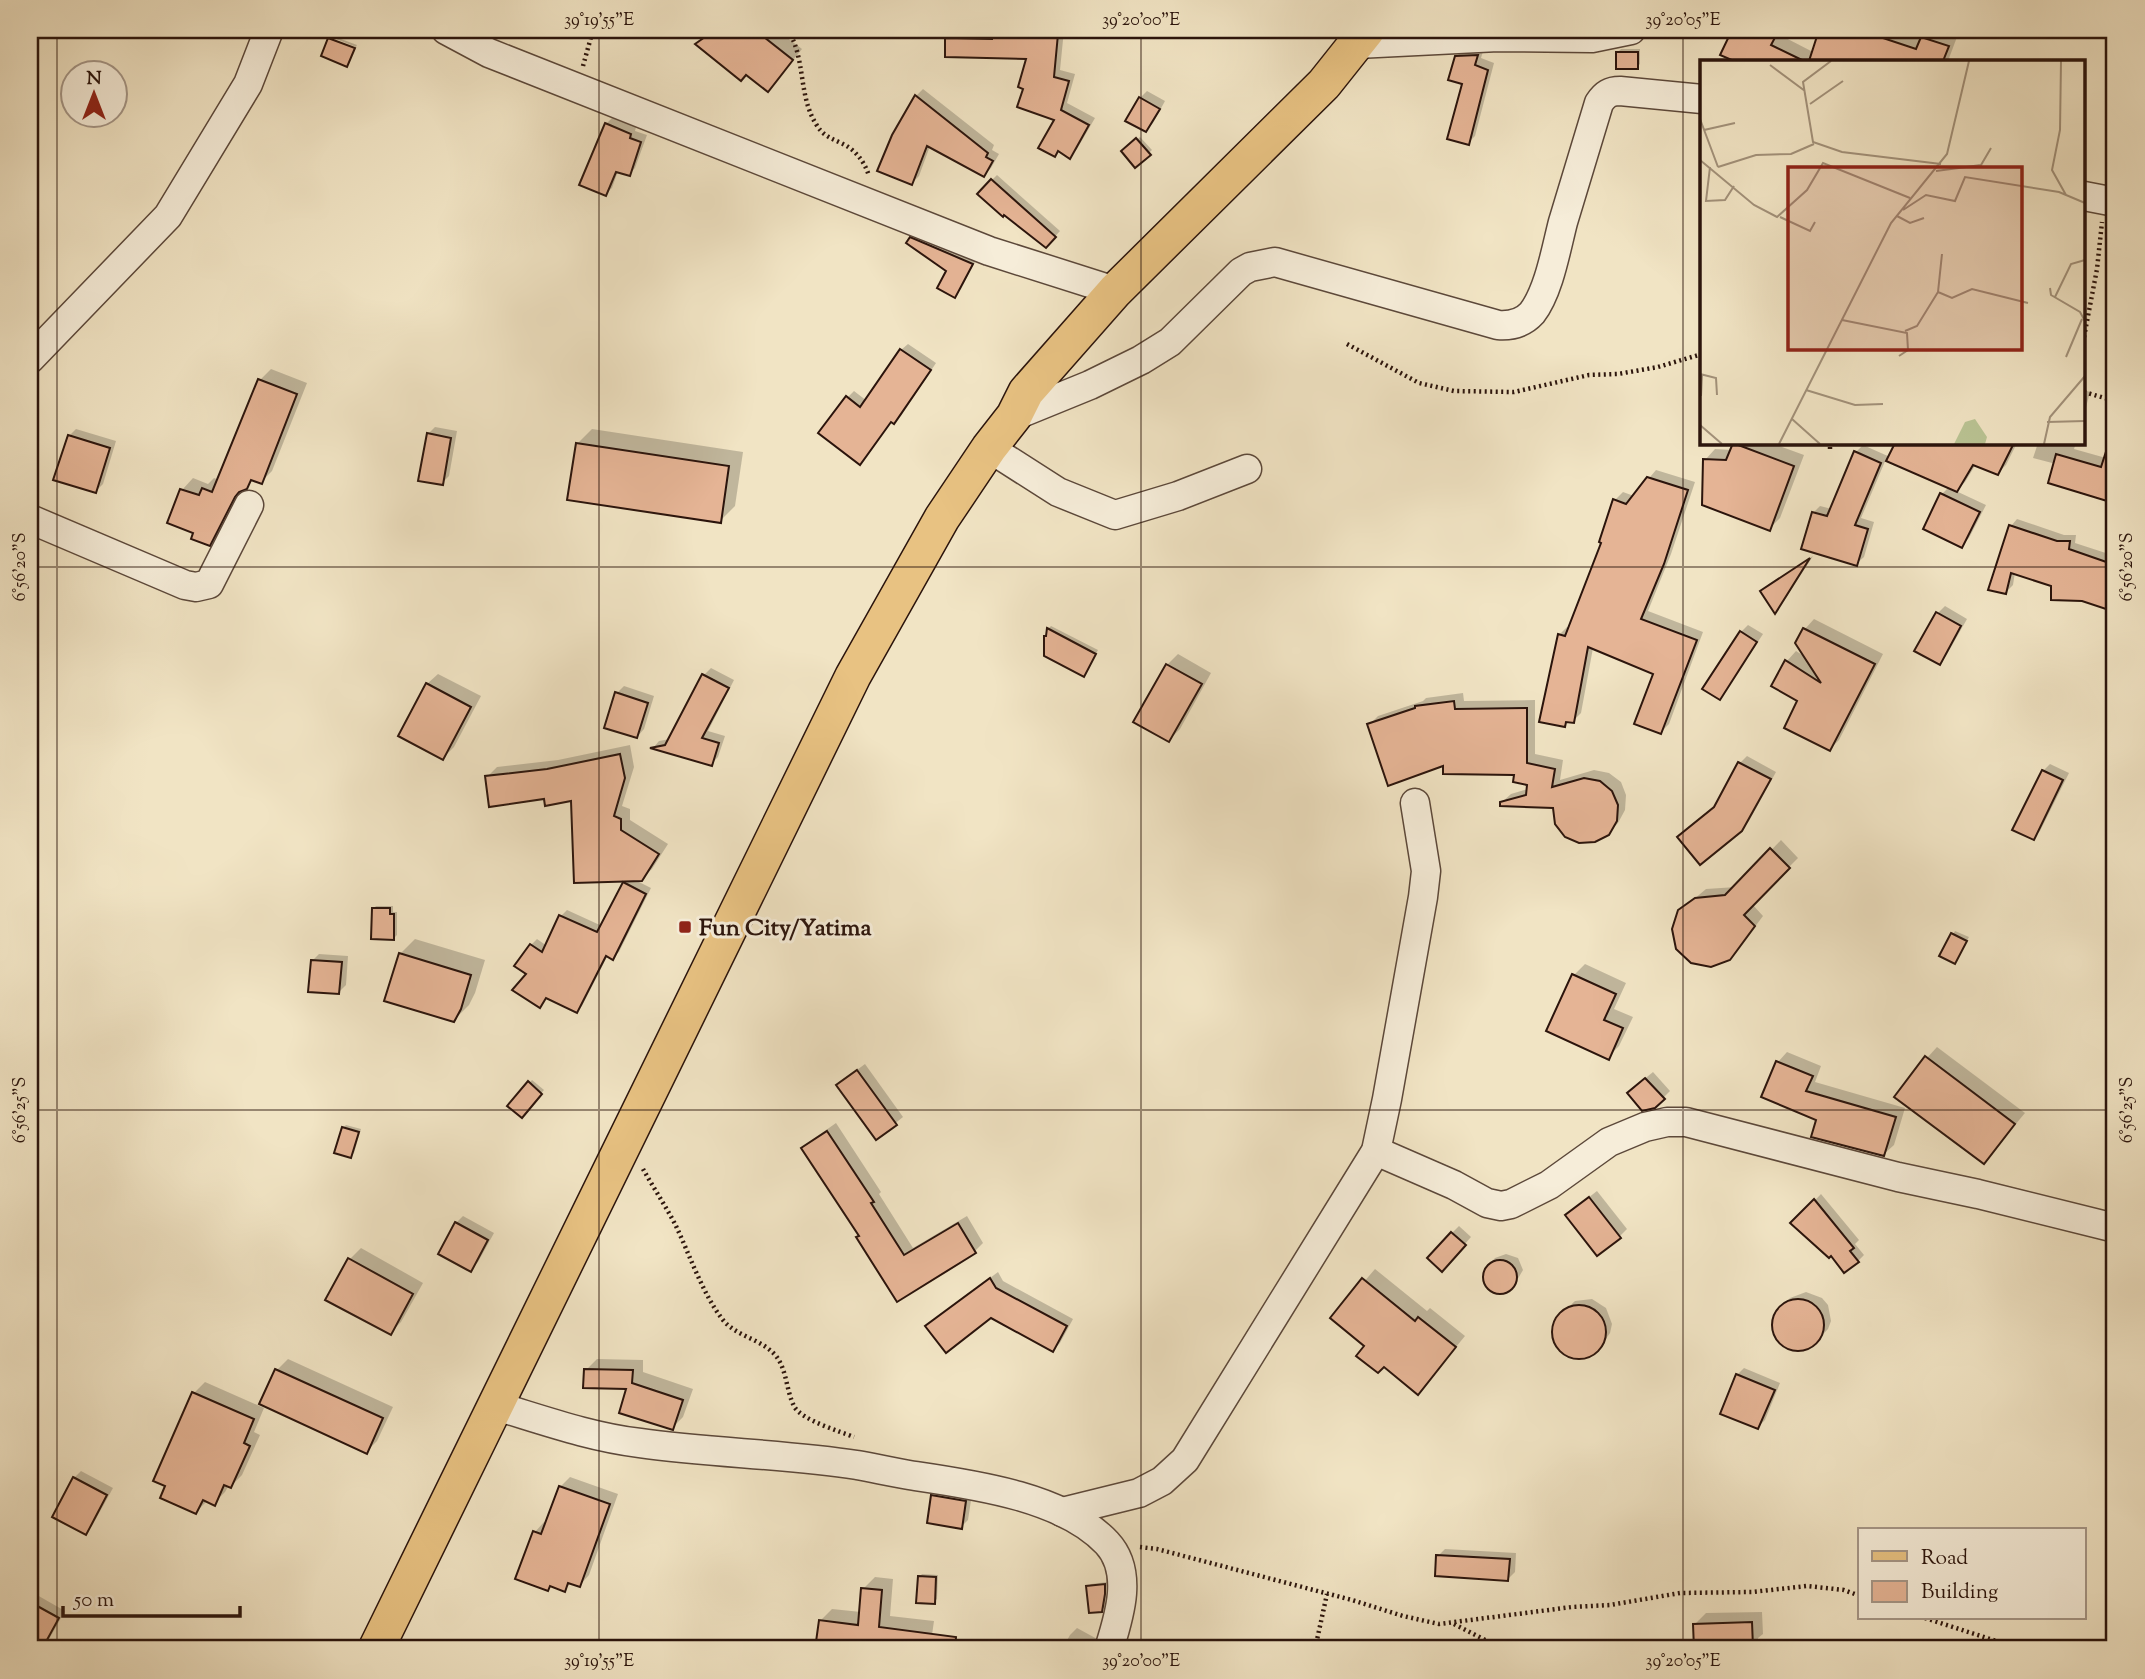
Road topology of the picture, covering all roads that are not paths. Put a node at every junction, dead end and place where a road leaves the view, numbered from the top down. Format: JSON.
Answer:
{"nodes":[{"id":1,"x":269,"y":30,"type":"edge"},
{"id":2,"x":446,"y":30,"type":"edge"},
{"id":3,"x":1631,"y":30,"type":"edge"},
{"id":4,"x":1362,"y":37,"type":"edge"},
{"id":5,"x":1700,"y":99,"type":"edge"},
{"id":6,"x":1115,"y":291,"type":"junction"},
{"id":7,"x":30,"y":359,"type":"edge"},
{"id":8,"x":1014,"y":416,"type":"junction"},
{"id":9,"x":989,"y":448,"type":"junction"},
{"id":10,"x":1247,"y":469,"type":"dead end"},
{"id":11,"x":249,"y":505,"type":"dead end"},
{"id":12,"x":30,"y":519,"type":"edge"},
{"id":13,"x":1415,"y":803,"type":"dead end"},
{"id":14,"x":1376,"y":1151,"type":"junction"},
{"id":15,"x":2115,"y":1228,"type":"edge"},
{"id":16,"x":496,"y":1406,"type":"junction"},
{"id":17,"x":1062,"y":1512,"type":"junction"},
{"id":18,"x":376,"y":1649,"type":"edge"},
{"id":19,"x":1109,"y":1649,"type":"edge"}],
"edges":[{"from":1,"to":7,"type":"street"},
{"from":2,"to":6,"type":"street"},
{"from":3,"to":4,"type":"street"},
{"from":4,"to":6,"type":"main road"},
{"from":5,"to":8,"type":"street"},
{"from":6,"to":8,"type":"main road"},
{"from":8,"to":9,"type":"main road"},
{"from":9,"to":10,"type":"street"},
{"from":9,"to":16,"type":"main road"},
{"from":11,"to":12,"type":"street"},
{"from":13,"to":14,"type":"street"},
{"from":14,"to":15,"type":"street"},
{"from":14,"to":17,"type":"street"},
{"from":16,"to":17,"type":"street"},
{"from":16,"to":18,"type":"main road"},
{"from":17,"to":19,"type":"street"}]}
